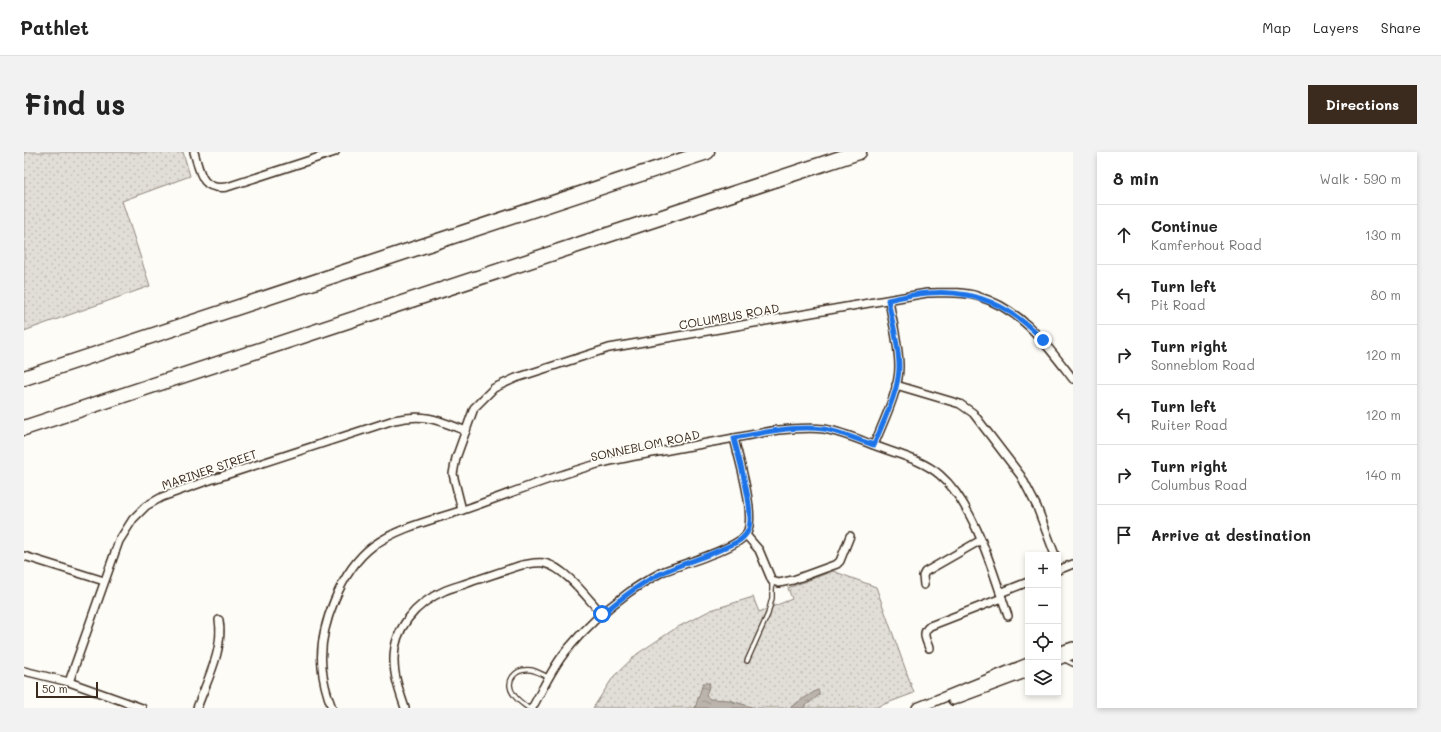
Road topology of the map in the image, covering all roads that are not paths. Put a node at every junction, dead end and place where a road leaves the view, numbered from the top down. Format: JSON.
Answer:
{"nodes":[{"id":1,"x":194,"y":152,"type":"edge"},
{"id":2,"x":335,"y":152,"type":"edge"},
{"id":3,"x":707,"y":152,"type":"edge"},
{"id":4,"x":859,"y":152,"type":"edge"},
{"id":5,"x":888,"y":300,"type":"junction"},
{"id":6,"x":24,"y":378,"type":"edge"},
{"id":7,"x":1073,"y":380,"type":"edge"},
{"id":8,"x":896,"y":386,"type":"junction"},
{"id":9,"x":24,"y":428,"type":"edge"},
{"id":10,"x":466,"y":431,"type":"junction"},
{"id":11,"x":734,"y":438,"type":"junction"},
{"id":12,"x":874,"y":445,"type":"junction"},
{"id":13,"x":462,"y":510,"type":"junction"},
{"id":14,"x":746,"y":535,"type":"junction"},
{"id":15,"x":850,"y":536,"type":"dead end"},
{"id":16,"x":981,"y":540,"type":"junction"},
{"id":17,"x":1054,"y":552,"type":"edge"},
{"id":18,"x":24,"y":556,"type":"edge"},
{"id":19,"x":1073,"y":564,"type":"edge"},
{"id":20,"x":1061,"y":567,"type":"edge"},
{"id":21,"x":104,"y":581,"type":"junction"},
{"id":22,"x":772,"y":581,"type":"junction"},
{"id":23,"x":1025,"y":584,"type":"edge"},
{"id":24,"x":924,"y":585,"type":"dead end"},
{"id":25,"x":1001,"y":596,"type":"junction"},
{"id":26,"x":602,"y":614,"type":"junction"},
{"id":27,"x":1008,"y":616,"type":"dead end"},
{"id":28,"x":219,"y":620,"type":"dead end"},
{"id":29,"x":1073,"y":646,"type":"edge"},
{"id":30,"x":929,"y":648,"type":"dead end"},
{"id":31,"x":1073,"y":654,"type":"edge"},
{"id":32,"x":1061,"y":655,"type":"edge"},
{"id":33,"x":1061,"y":657,"type":"edge"},
{"id":34,"x":1061,"y":658,"type":"edge"},
{"id":35,"x":747,"y":661,"type":"dead end"},
{"id":36,"x":1025,"y":664,"type":"edge"},
{"id":37,"x":1073,"y":664,"type":"edge"},
{"id":38,"x":24,"y":671,"type":"edge"},
{"id":39,"x":1025,"y":673,"type":"edge"},
{"id":40,"x":548,"y":677,"type":"junction"},
{"id":41,"x":69,"y":682,"type":"junction"},
{"id":42,"x":142,"y":708,"type":"edge"},
{"id":43,"x":196,"y":708,"type":"edge"},
{"id":44,"x":332,"y":708,"type":"edge"},
{"id":45,"x":405,"y":708,"type":"edge"},
{"id":46,"x":528,"y":708,"type":"edge"},
{"id":47,"x":532,"y":708,"type":"edge"},
{"id":48,"x":917,"y":708,"type":"edge"},
{"id":49,"x":932,"y":708,"type":"edge"}],
"edges":[{"from":1,"to":2,"type":"street"},
{"from":3,"to":6,"type":"highway"},
{"from":4,"to":9,"type":"highway"},
{"from":5,"to":7,"type":"street","name":"COLUMBUS ROAD"},
{"from":5,"to":8,"type":"street"},
{"from":5,"to":10,"type":"street","name":"COLUMBUS ROAD"},
{"from":8,"to":12,"type":"street"},
{"from":8,"to":17,"type":"street"},
{"from":10,"to":13,"type":"street","name":"COLUMBUS ROAD"},
{"from":10,"to":21,"type":"street","name":"MARINER STREET"},
{"from":11,"to":12,"type":"street","name":"SONNEBLOM ROAD"},
{"from":11,"to":13,"type":"street","name":"SONNEBLOM ROAD"},
{"from":11,"to":14,"type":"street"},
{"from":12,"to":16,"type":"street","name":"SONNEBLOM ROAD"},
{"from":13,"to":44,"type":"street","name":"SONNEBLOM ROAD"},
{"from":14,"to":22,"type":"street"},
{"from":14,"to":26,"type":"street"},
{"from":15,"to":22,"type":"street"},
{"from":16,"to":24,"type":"street"},
{"from":16,"to":25,"type":"street","name":"SONNEBLOM ROAD"},
{"from":18,"to":21,"type":"street"},
{"from":19,"to":20,"type":"street"},
{"from":21,"to":41,"type":"street","name":"MARINER STREET"},
{"from":22,"to":35,"type":"lane"},
{"from":23,"to":25,"type":"street"},
{"from":25,"to":27,"type":"street","name":"SONNEBLOM ROAD"},
{"from":25,"to":30,"type":"street"},
{"from":26,"to":40,"type":"street"},
{"from":26,"to":45,"type":"street"},
{"from":28,"to":43,"type":"street"},
{"from":29,"to":32,"type":"street"},
{"from":31,"to":33,"type":"street"},
{"from":34,"to":37,"type":"lane"},
{"from":36,"to":48,"type":"street"},
{"from":38,"to":41,"type":"street"},
{"from":39,"to":49,"type":"street"},
{"from":40,"to":46,"type":"lane"},
{"from":40,"to":47,"type":"street"},
{"from":41,"to":42,"type":"street"}]}
